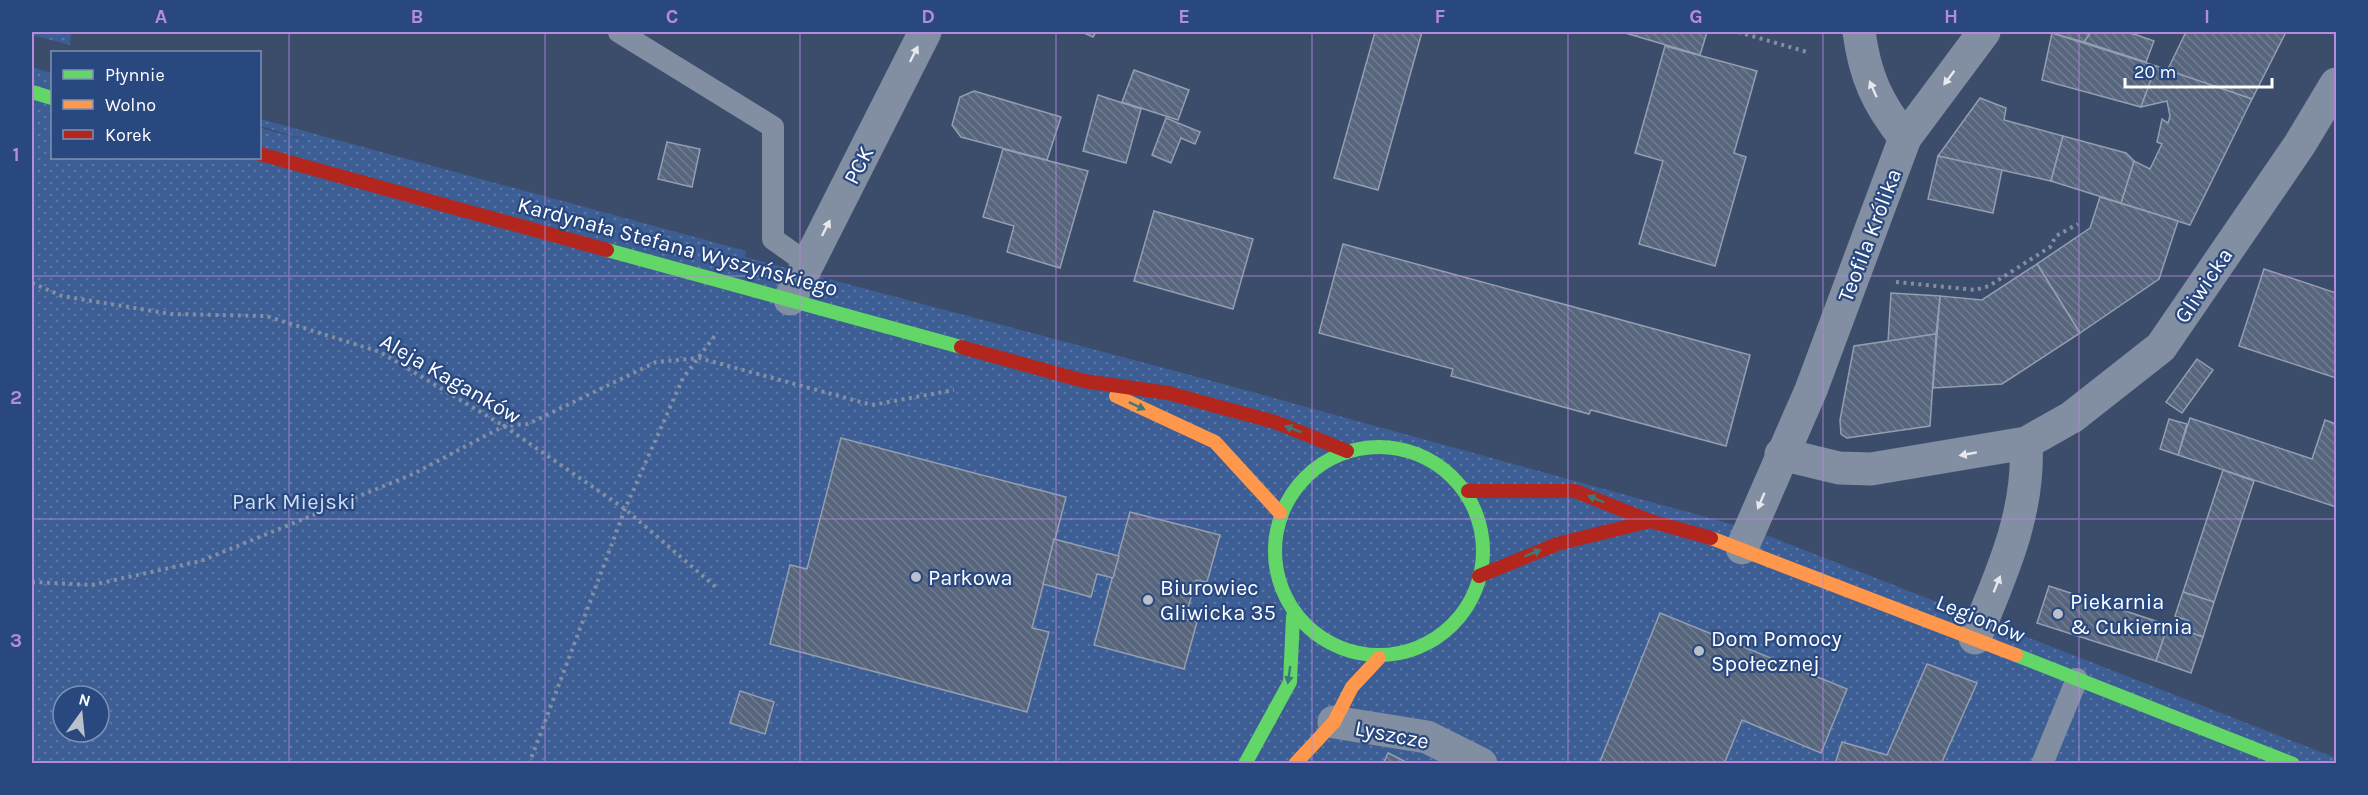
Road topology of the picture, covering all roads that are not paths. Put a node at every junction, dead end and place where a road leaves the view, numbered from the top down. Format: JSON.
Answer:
{"nodes":[{"id":1,"x":618,"y":32,"type":"edge"},
{"id":2,"x":925,"y":32,"type":"edge"},
{"id":3,"x":1859,"y":32,"type":"edge"},
{"id":4,"x":1984,"y":32,"type":"edge"},
{"id":5,"x":2337,"y":84,"type":"edge"},
{"id":6,"x":32,"y":92,"type":"edge"},
{"id":7,"x":51,"y":98,"type":"edge"},
{"id":8,"x":1905,"y":138,"type":"junction"},
{"id":9,"x":261,"y":154,"type":"edge"},
{"id":10,"x":808,"y":264,"type":"junction"},
{"id":11,"x":790,"y":299,"type":"junction"},
{"id":12,"x":1084,"y":381,"type":"junction"},
{"id":13,"x":2026,"y":443,"type":"junction"},
{"id":14,"x":1347,"y":451,"type":"junction"},
{"id":15,"x":1781,"y":454,"type":"junction"},
{"id":16,"x":1468,"y":491,"type":"junction"},
{"id":17,"x":1280,"y":513,"type":"junction"},
{"id":18,"x":1650,"y":521,"type":"junction"},
{"id":19,"x":1742,"y":548,"type":"junction"},
{"id":20,"x":1479,"y":576,"type":"junction"},
{"id":21,"x":1293,"y":617,"type":"junction"},
{"id":22,"x":1974,"y":638,"type":"junction"},
{"id":23,"x":1379,"y":658,"type":"junction"},
{"id":24,"x":2077,"y":679,"type":"junction"},
{"id":25,"x":1334,"y":722,"type":"junction"},
{"id":26,"x":1245,"y":764,"type":"edge"},
{"id":27,"x":1295,"y":764,"type":"edge"},
{"id":28,"x":1481,"y":764,"type":"edge"},
{"id":29,"x":2042,"y":764,"type":"edge"},
{"id":30,"x":2293,"y":764,"type":"edge"}],
"edges":[{"from":1,"to":10,"type":"lane"},
{"from":10,"to":2,"type":"street","name":"PCK","one_way":true},
{"from":8,"to":3,"type":"street","one_way":true},
{"from":4,"to":8,"type":"street","name":"Teofila Królika","one_way":true},
{"from":5,"to":13,"type":"street","name":"Gliwicka"},
{"from":6,"to":7,"type":"street"},
{"from":8,"to":15,"type":"street","name":"Teofila Królika"},
{"from":9,"to":11,"type":"street","name":"Kardynała Stefana Wyszyńskiego"},
{"from":10,"to":11,"type":"street","name":"PCK"},
{"from":11,"to":12,"type":"street","name":"Kardynała Stefana Wyszyńskiego"},
{"from":14,"to":12,"type":"street","name":"Kardynała Stefana Wyszyńskiego","one_way":true},
{"from":12,"to":17,"type":"street","name":"Kardynała Stefana Wyszyńskiego","one_way":true},
{"from":13,"to":15,"type":"street","name":"Gliwicka","one_way":true},
{"from":22,"to":13,"type":"street","one_way":true},
{"from":14,"to":16,"type":"street"},
{"from":14,"to":17,"type":"street"},
{"from":15,"to":19,"type":"street","name":"Teofila Królika","one_way":true},
{"from":18,"to":16,"type":"street","name":"Legionów","one_way":true},
{"from":16,"to":20,"type":"street"},
{"from":17,"to":21,"type":"street"},
{"from":18,"to":19,"type":"street","name":"Legionów"},
{"from":20,"to":18,"type":"street","one_way":true},
{"from":19,"to":22,"type":"street","name":"Legionów"},
{"from":20,"to":23,"type":"street"},
{"from":21,"to":23,"type":"street"},
{"from":21,"to":26,"type":"street","one_way":true},
{"from":22,"to":24,"type":"street","name":"Legionów"},
{"from":23,"to":25,"type":"street"},
{"from":24,"to":29,"type":"lane"},
{"from":24,"to":30,"type":"street","name":"Legionów"},
{"from":25,"to":27,"type":"street"},
{"from":25,"to":28,"type":"street","name":"Lyszcze"}]}
